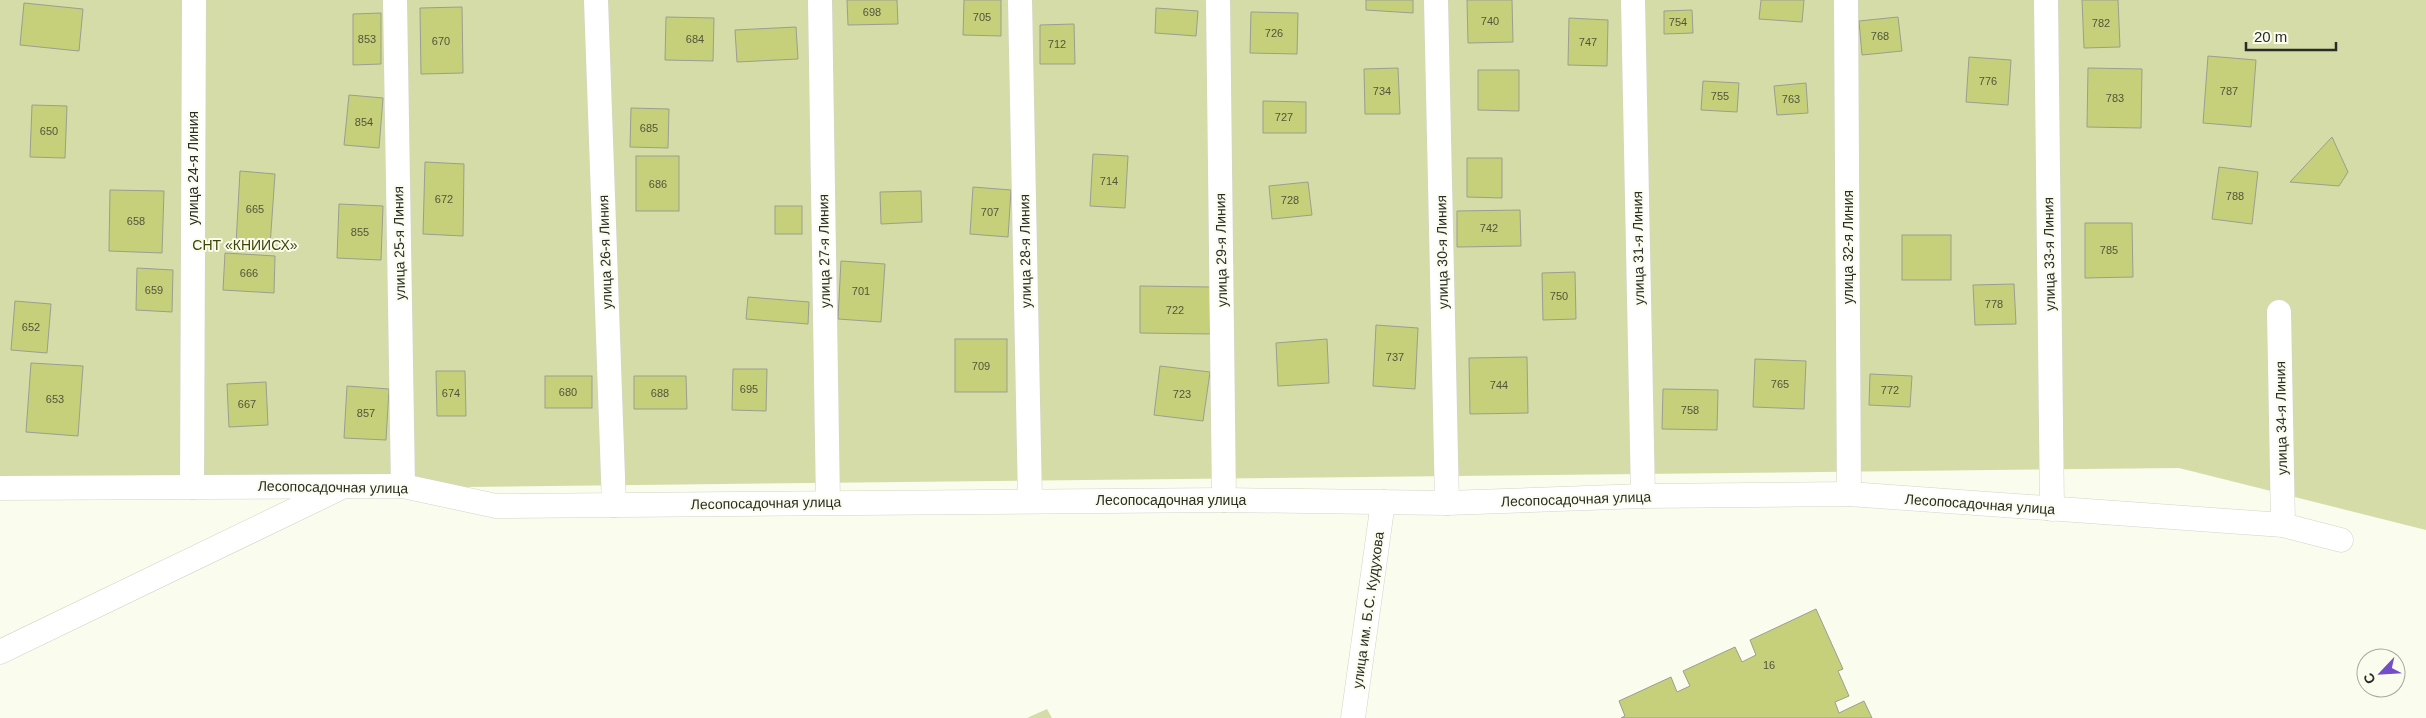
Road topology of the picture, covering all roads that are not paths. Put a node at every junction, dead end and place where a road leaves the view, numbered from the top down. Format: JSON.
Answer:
{"nodes":[{"id":1,"x":194,"y":0,"type":"edge"},
{"id":2,"x":395,"y":0,"type":"edge"},
{"id":3,"x":596,"y":0,"type":"edge"},
{"id":4,"x":820,"y":0,"type":"edge"},
{"id":5,"x":1020,"y":0,"type":"edge"},
{"id":6,"x":1218,"y":0,"type":"edge"},
{"id":7,"x":1436,"y":0,"type":"edge"},
{"id":8,"x":1633,"y":0,"type":"edge"},
{"id":9,"x":1846,"y":0,"type":"edge"},
{"id":10,"x":2046,"y":0,"type":"edge"},
{"id":11,"x":2279,"y":312,"type":"dead end"},
{"id":12,"x":344,"y":486,"type":"junction"},
{"id":13,"x":403,"y":486,"type":"junction"},
{"id":14,"x":192,"y":487,"type":"junction"},
{"id":15,"x":0,"y":488,"type":"edge"},
{"id":16,"x":1849,"y":494,"type":"junction"},
{"id":17,"x":1643,"y":496,"type":"junction"},
{"id":18,"x":1224,"y":500,"type":"junction"},
{"id":19,"x":1030,"y":501,"type":"junction"},
{"id":20,"x":1383,"y":502,"type":"junction"},
{"id":21,"x":828,"y":503,"type":"junction"},
{"id":22,"x":1447,"y":503,"type":"junction"},
{"id":23,"x":614,"y":505,"type":"junction"},
{"id":24,"x":2052,"y":509,"type":"junction"},
{"id":25,"x":2283,"y":525,"type":"junction"},
{"id":26,"x":2341,"y":540,"type":"dead end"},
{"id":27,"x":0,"y":652,"type":"edge"},
{"id":28,"x":1353,"y":718,"type":"edge"}],
"edges":[{"from":1,"to":14,"type":"street","name":"улица 24-я Линия"},
{"from":2,"to":13,"type":"street","name":"улица 25-я Линия"},
{"from":3,"to":23,"type":"street","name":"улица 26-я Линия"},
{"from":4,"to":21,"type":"street","name":"улица 27-я Линия"},
{"from":5,"to":19,"type":"street","name":"улица 28-я Линия"},
{"from":6,"to":18,"type":"street","name":"улица 29-я Линия"},
{"from":7,"to":22,"type":"street","name":"улица 30-я Линия"},
{"from":8,"to":17,"type":"street","name":"улица 31-я Линия"},
{"from":9,"to":16,"type":"street","name":"улица 32-я Линия"},
{"from":10,"to":24,"type":"street","name":"улица 33-я Линия"},
{"from":11,"to":25,"type":"street","name":"улица 34-я Линия"},
{"from":12,"to":13,"type":"street","name":"Лесопосадочная улица"},
{"from":12,"to":14,"type":"street","name":"Лесопосадочная улица"},
{"from":12,"to":27,"type":"street"},
{"from":13,"to":23,"type":"street","name":"Лесопосадочная улица"},
{"from":14,"to":15,"type":"street","name":"Лесопосадочная улица"},
{"from":16,"to":17,"type":"street","name":"Лесопосадочная улица"},
{"from":16,"to":24,"type":"street","name":"Лесопосадочная улица"},
{"from":17,"to":22,"type":"street","name":"Лесопосадочная улица"},
{"from":18,"to":19,"type":"street","name":"Лесопосадочная улица"},
{"from":18,"to":20,"type":"street","name":"Лесопосадочная улица"},
{"from":19,"to":21,"type":"street","name":"Лесопосадочная улица"},
{"from":20,"to":22,"type":"street","name":"Лесопосадочная улица"},
{"from":20,"to":28,"type":"street","name":"улица им. Б.С. Кудухова"},
{"from":21,"to":23,"type":"street","name":"Лесопосадочная улица"},
{"from":24,"to":25,"type":"street","name":"Лесопосадочная улица"},
{"from":25,"to":26,"type":"street","name":"Лесопосадочная улица"}]}
